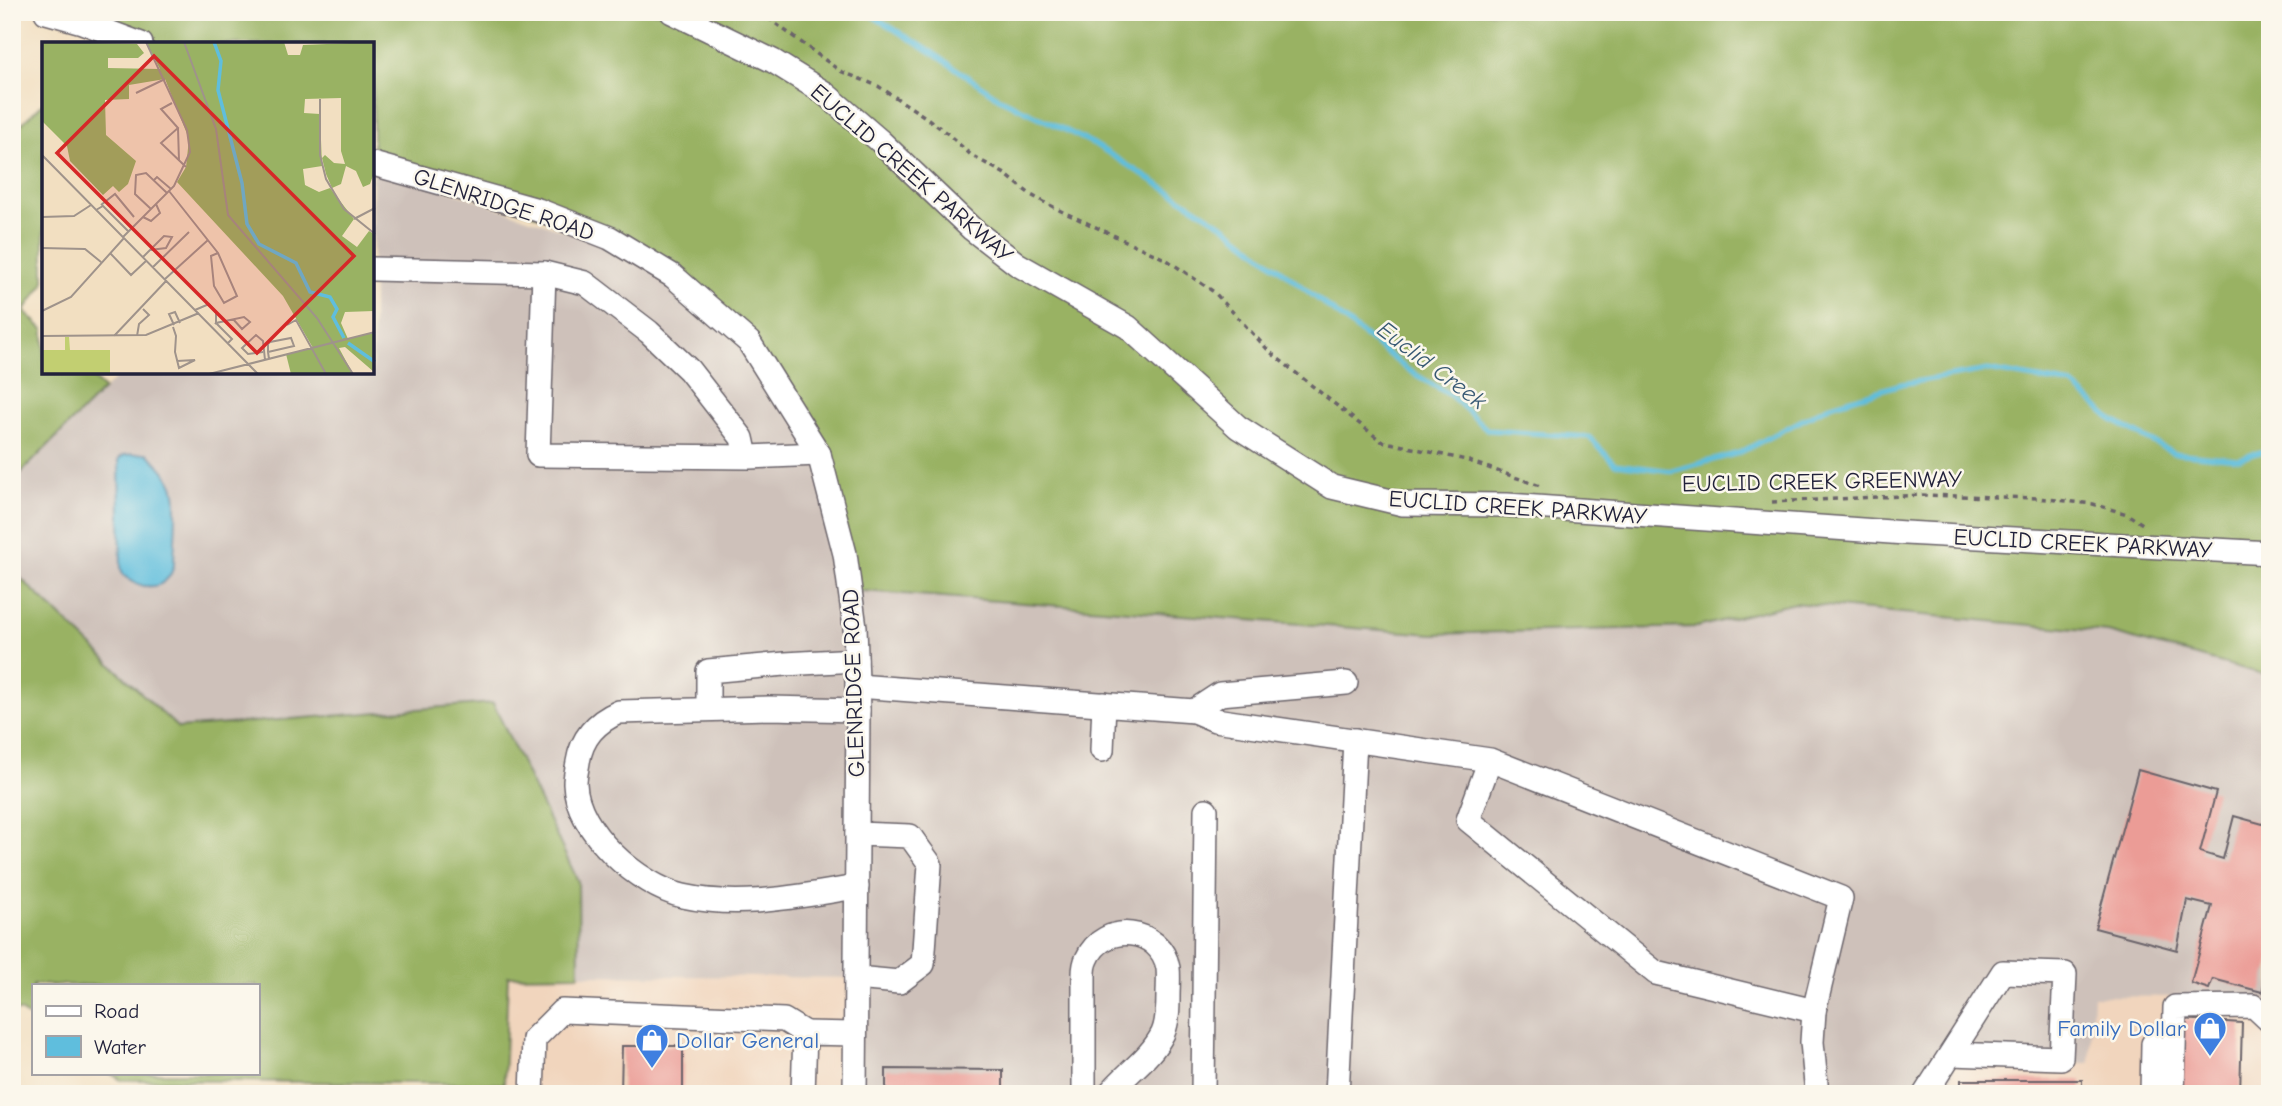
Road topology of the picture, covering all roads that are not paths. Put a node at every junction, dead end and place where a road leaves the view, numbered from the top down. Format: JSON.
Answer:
{"nodes":[{"id":1,"x":46,"y":12,"type":"edge"},
{"id":2,"x":672,"y":12,"type":"edge"},
{"id":3,"x":136,"y":42,"type":"edge"},
{"id":4,"x":374,"y":164,"type":"edge"},
{"id":5,"x":374,"y":269,"type":"edge"},
{"id":6,"x":544,"y":273,"type":"junction"},
{"id":7,"x":819,"y":454,"type":"junction"},
{"id":8,"x":746,"y":456,"type":"junction"},
{"id":9,"x":2270,"y":553,"type":"edge"},
{"id":10,"x":856,"y":660,"type":"junction"},
{"id":11,"x":1346,"y":683,"type":"dead end"},
{"id":12,"x":857,"y":686,"type":"junction"},
{"id":13,"x":1104,"y":704,"type":"junction"},
{"id":14,"x":708,"y":709,"type":"junction"},
{"id":15,"x":858,"y":710,"type":"junction"},
{"id":16,"x":1194,"y":711,"type":"junction"},
{"id":17,"x":1355,"y":740,"type":"junction"},
{"id":18,"x":1102,"y":750,"type":"dead end"},
{"id":19,"x":1490,"y":760,"type":"junction"},
{"id":20,"x":1206,"y":810,"type":"dead end"},
{"id":21,"x":857,"y":834,"type":"junction"},
{"id":22,"x":856,"y":887,"type":"junction"},
{"id":23,"x":856,"y":978,"type":"junction"},
{"id":24,"x":1814,"y":1011,"type":"junction"},
{"id":25,"x":2270,"y":1021,"type":"edge"},
{"id":26,"x":805,"y":1032,"type":"junction"},
{"id":27,"x":855,"y":1034,"type":"junction"},
{"id":28,"x":2153,"y":1044,"type":"dead end"},
{"id":29,"x":1951,"y":1054,"type":"junction"},
{"id":30,"x":532,"y":1094,"type":"edge"},
{"id":31,"x":803,"y":1094,"type":"edge"},
{"id":32,"x":855,"y":1094,"type":"edge"},
{"id":33,"x":1084,"y":1094,"type":"edge"},
{"id":34,"x":1109,"y":1094,"type":"edge"},
{"id":35,"x":1203,"y":1094,"type":"edge"},
{"id":36,"x":1337,"y":1094,"type":"edge"},
{"id":37,"x":1817,"y":1094,"type":"edge"},
{"id":38,"x":1925,"y":1094,"type":"edge"},
{"id":39,"x":2152,"y":1094,"type":"edge"},
{"id":40,"x":2173,"y":1094,"type":"edge"}],
"edges":[{"from":1,"to":3,"type":"street"},
{"from":2,"to":9,"type":"street","name":"EUCLID CREEK PARKWAY"},
{"from":4,"to":7,"type":"street","name":"GLENRIDGE ROAD"},
{"from":5,"to":6,"type":"street"},
{"from":6,"to":8,"type":"street"},
{"from":6,"to":8,"type":"street"},
{"from":7,"to":8,"type":"street"},
{"from":7,"to":10,"type":"street","name":"GLENRIDGE ROAD"},
{"from":10,"to":12,"type":"street","name":"GLENRIDGE ROAD"},
{"from":10,"to":14,"type":"street"},
{"from":11,"to":16,"type":"street"},
{"from":12,"to":13,"type":"street"},
{"from":12,"to":15,"type":"street","name":"GLENRIDGE ROAD"},
{"from":13,"to":16,"type":"street"},
{"from":13,"to":18,"type":"street"},
{"from":14,"to":15,"type":"street"},
{"from":14,"to":22,"type":"street"},
{"from":15,"to":21,"type":"street","name":"GLENRIDGE ROAD"},
{"from":16,"to":17,"type":"street"},
{"from":17,"to":19,"type":"street"},
{"from":17,"to":36,"type":"street"},
{"from":19,"to":24,"type":"street"},
{"from":19,"to":24,"type":"street"},
{"from":20,"to":35,"type":"street"},
{"from":21,"to":22,"type":"street","name":"GLENRIDGE ROAD"},
{"from":21,"to":23,"type":"street"},
{"from":22,"to":23,"type":"street","name":"GLENRIDGE ROAD"},
{"from":23,"to":27,"type":"street","name":"GLENRIDGE ROAD"},
{"from":24,"to":37,"type":"street"},
{"from":25,"to":40,"type":"street"},
{"from":26,"to":27,"type":"street"},
{"from":26,"to":30,"type":"street"},
{"from":26,"to":31,"type":"street"},
{"from":27,"to":32,"type":"street","name":"GLENRIDGE ROAD"},
{"from":28,"to":39,"type":"street"},
{"from":29,"to":29,"type":"street"},
{"from":29,"to":38,"type":"street"},
{"from":33,"to":34,"type":"street"}]}
